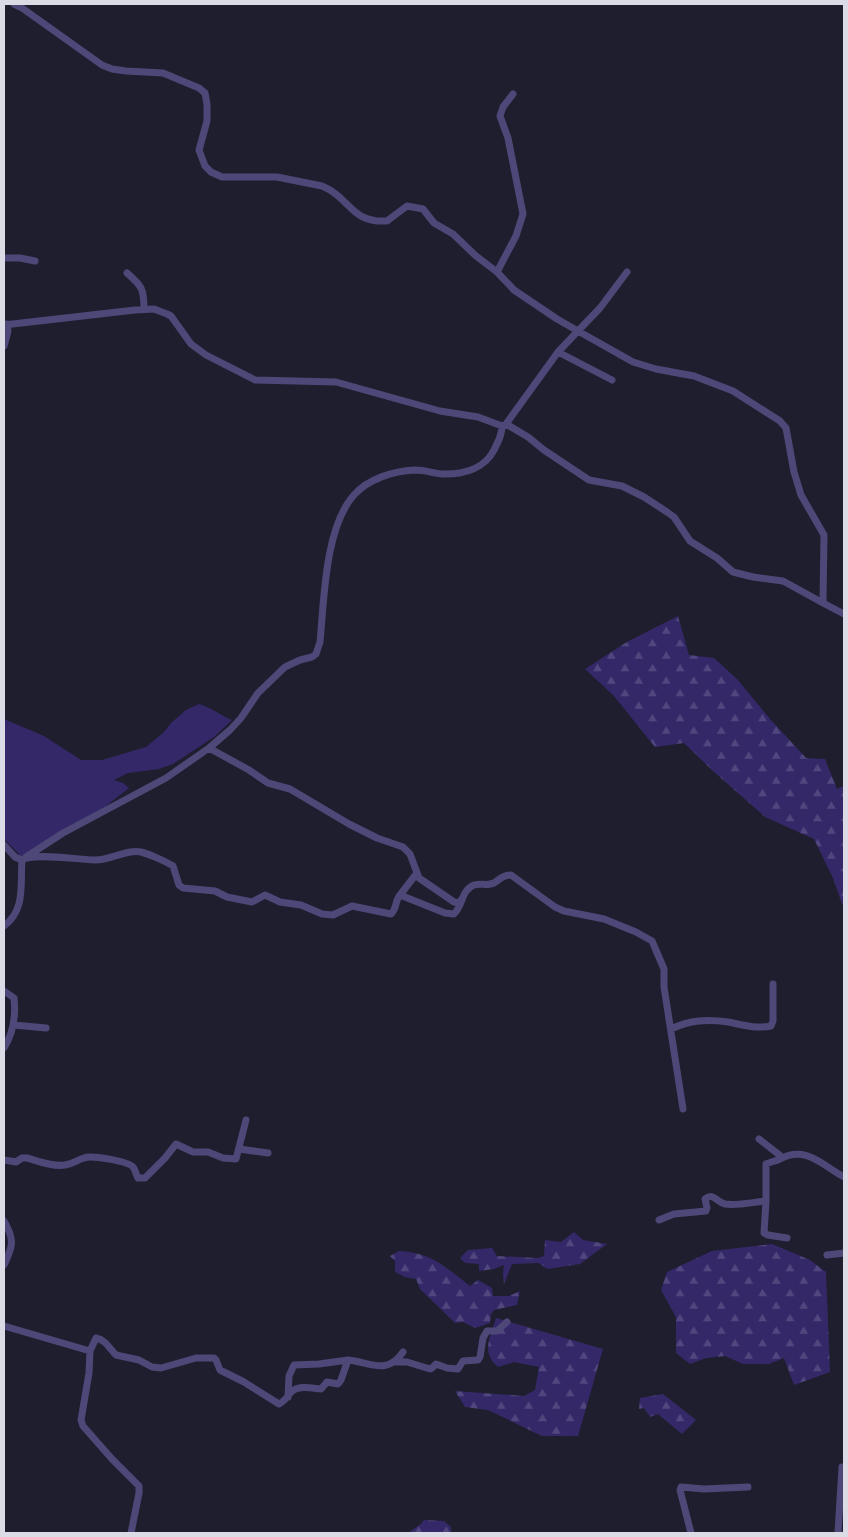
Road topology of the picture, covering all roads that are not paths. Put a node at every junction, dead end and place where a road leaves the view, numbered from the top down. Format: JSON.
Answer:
{"nodes":[{"id":1,"x":14,"y":4,"type":"edge"},
{"id":2,"x":513,"y":94,"type":"dead end"},
{"id":3,"x":4,"y":258,"type":"edge"},
{"id":4,"x":35,"y":261,"type":"dead end"},
{"id":5,"x":497,"y":272,"type":"junction"},
{"id":6,"x":627,"y":272,"type":"dead end"},
{"id":7,"x":127,"y":273,"type":"dead end"},
{"id":8,"x":144,"y":309,"type":"junction"},
{"id":9,"x":5,"y":325,"type":"edge"},
{"id":10,"x":578,"y":331,"type":"junction"},
{"id":11,"x":4,"y":346,"type":"edge"},
{"id":12,"x":558,"y":352,"type":"junction"},
{"id":13,"x":612,"y":380,"type":"dead end"},
{"id":14,"x":504,"y":425,"type":"junction"},
{"id":15,"x":823,"y":603,"type":"junction"},
{"id":16,"x":844,"y":614,"type":"edge"},
{"id":17,"x":209,"y":748,"type":"junction"},
{"id":18,"x":4,"y":845,"type":"edge"},
{"id":19,"x":24,"y":859,"type":"junction"},
{"id":20,"x":417,"y":873,"type":"junction"},
{"id":21,"x":464,"y":894,"type":"junction"},
{"id":22,"x":400,"y":895,"type":"junction"},
{"id":23,"x":4,"y":926,"type":"edge"},
{"id":24,"x":773,"y":984,"type":"dead end"},
{"id":25,"x":4,"y":991,"type":"edge"},
{"id":26,"x":14,"y":1025,"type":"junction"},
{"id":27,"x":46,"y":1028,"type":"dead end"},
{"id":28,"x":670,"y":1029,"type":"junction"},
{"id":29,"x":4,"y":1048,"type":"edge"},
{"id":30,"x":684,"y":1109,"type":"dead end"},
{"id":31,"x":246,"y":1120,"type":"dead end"},
{"id":32,"x":759,"y":1139,"type":"dead end"},
{"id":33,"x":239,"y":1149,"type":"junction"},
{"id":34,"x":268,"y":1153,"type":"dead end"},
{"id":35,"x":782,"y":1157,"type":"junction"},
{"id":36,"x":4,"y":1160,"type":"edge"},
{"id":37,"x":844,"y":1177,"type":"edge"},
{"id":38,"x":766,"y":1201,"type":"junction"},
{"id":39,"x":659,"y":1220,"type":"dead end"},
{"id":40,"x":4,"y":1221,"type":"edge"},
{"id":41,"x":787,"y":1238,"type":"dead end"},
{"id":42,"x":844,"y":1253,"type":"edge"},
{"id":43,"x":827,"y":1255,"type":"dead end"},
{"id":44,"x":4,"y":1265,"type":"edge"},
{"id":45,"x":507,"y":1322,"type":"dead end"},
{"id":46,"x":4,"y":1326,"type":"edge"},
{"id":47,"x":90,"y":1351,"type":"junction"},
{"id":48,"x":403,"y":1352,"type":"dead end"},
{"id":49,"x":348,"y":1360,"type":"junction"},
{"id":50,"x":394,"y":1362,"type":"junction"},
{"id":51,"x":288,"y":1396,"type":"junction"},
{"id":52,"x":842,"y":1467,"type":"dead end"},
{"id":53,"x":748,"y":1488,"type":"dead end"},
{"id":54,"x":131,"y":1533,"type":"edge"},
{"id":55,"x":691,"y":1533,"type":"edge"},
{"id":56,"x":838,"y":1533,"type":"edge"}],
"edges":[{"from":1,"to":5,"type":"street"},
{"from":2,"to":5,"type":"street"},
{"from":3,"to":4,"type":"street"},
{"from":5,"to":10,"type":"street"},
{"from":6,"to":10,"type":"street"},
{"from":7,"to":8,"type":"street"},
{"from":8,"to":9,"type":"street"},
{"from":8,"to":14,"type":"street"},
{"from":9,"to":11,"type":"street"},
{"from":10,"to":12,"type":"street"},
{"from":10,"to":15,"type":"street"},
{"from":12,"to":13,"type":"street"},
{"from":12,"to":14,"type":"street"},
{"from":14,"to":15,"type":"street"},
{"from":14,"to":17,"type":"street"},
{"from":15,"to":16,"type":"street"},
{"from":17,"to":19,"type":"street"},
{"from":17,"to":20,"type":"street"},
{"from":18,"to":19,"type":"street"},
{"from":19,"to":22,"type":"street"},
{"from":19,"to":23,"type":"street"},
{"from":20,"to":21,"type":"street"},
{"from":20,"to":22,"type":"street"},
{"from":21,"to":22,"type":"street"},
{"from":21,"to":28,"type":"street"},
{"from":24,"to":28,"type":"street"},
{"from":25,"to":26,"type":"street"},
{"from":26,"to":27,"type":"street"},
{"from":26,"to":29,"type":"street"},
{"from":28,"to":30,"type":"street"},
{"from":31,"to":33,"type":"street"},
{"from":32,"to":35,"type":"street"},
{"from":33,"to":34,"type":"street"},
{"from":33,"to":36,"type":"street"},
{"from":35,"to":37,"type":"street"},
{"from":35,"to":38,"type":"street"},
{"from":38,"to":39,"type":"street"},
{"from":38,"to":41,"type":"street"},
{"from":40,"to":44,"type":"street"},
{"from":42,"to":43,"type":"street"},
{"from":45,"to":50,"type":"street"},
{"from":46,"to":47,"type":"street"},
{"from":47,"to":51,"type":"street"},
{"from":47,"to":54,"type":"street"},
{"from":48,"to":50,"type":"street"},
{"from":49,"to":50,"type":"street"},
{"from":49,"to":51,"type":"street"},
{"from":49,"to":51,"type":"street"},
{"from":52,"to":56,"type":"street"},
{"from":53,"to":55,"type":"street"}]}
